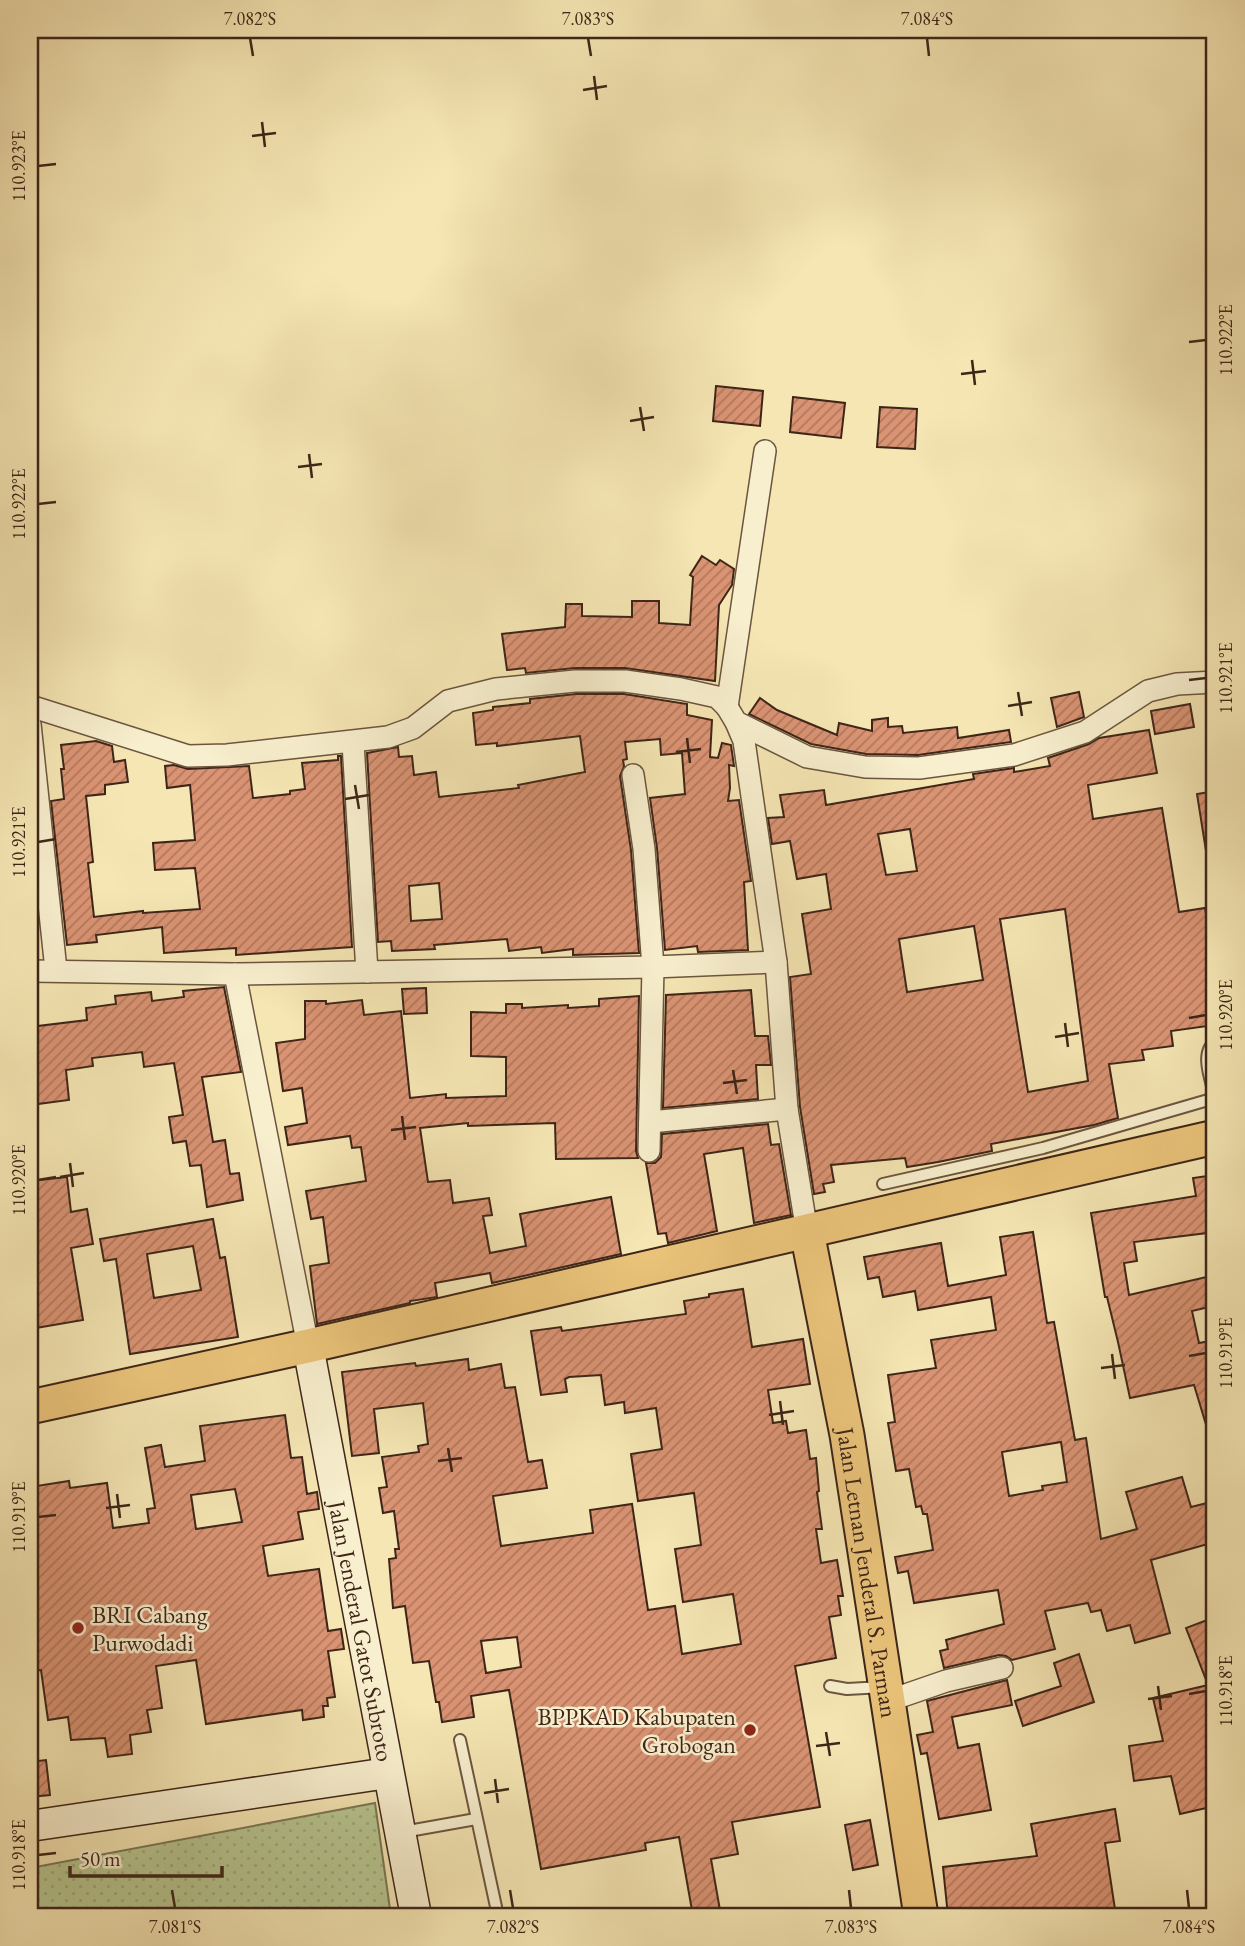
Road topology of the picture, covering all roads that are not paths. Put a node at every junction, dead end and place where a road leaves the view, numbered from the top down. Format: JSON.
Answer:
{"nodes":[{"id":1,"x":765,"y":450,"type":"dead end"},
{"id":2,"x":1215,"y":682,"type":"edge"},
{"id":3,"x":30,"y":706,"type":"edge"},
{"id":4,"x":732,"y":715,"type":"junction"},
{"id":5,"x":30,"y":724,"type":"edge"},
{"id":6,"x":353,"y":743,"type":"junction"},
{"id":7,"x":633,"y":775,"type":"dead end"},
{"id":8,"x":776,"y":962,"type":"junction"},
{"id":9,"x":653,"y":967,"type":"junction"},
{"id":10,"x":30,"y":971,"type":"edge"},
{"id":11,"x":56,"y":971,"type":"junction"},
{"id":12,"x":367,"y":972,"type":"junction"},
{"id":13,"x":235,"y":974,"type":"junction"},
{"id":14,"x":1215,"y":1042,"type":"edge"},
{"id":15,"x":1215,"y":1098,"type":"edge"},
{"id":16,"x":787,"y":1109,"type":"junction"},
{"id":17,"x":650,"y":1122,"type":"junction"},
{"id":18,"x":1215,"y":1137,"type":"edge"},
{"id":19,"x":649,"y":1151,"type":"dead end"},
{"id":20,"x":883,"y":1184,"type":"dead end"},
{"id":21,"x":807,"y":1232,"type":"junction"},
{"id":22,"x":307,"y":1346,"type":"junction"},
{"id":23,"x":30,"y":1407,"type":"edge"},
{"id":24,"x":1002,"y":1668,"type":"dead end"},
{"id":25,"x":830,"y":1686,"type":"dead end"},
{"id":26,"x":887,"y":1694,"type":"junction"},
{"id":27,"x":460,"y":1740,"type":"dead end"},
{"id":28,"x":388,"y":1773,"type":"junction"},
{"id":29,"x":476,"y":1819,"type":"junction"},
{"id":30,"x":30,"y":1826,"type":"edge"},
{"id":31,"x":400,"y":1833,"type":"junction"},
{"id":32,"x":416,"y":1916,"type":"edge"},
{"id":33,"x":498,"y":1916,"type":"edge"},
{"id":34,"x":921,"y":1916,"type":"edge"}],
"edges":[{"from":1,"to":4,"type":"street"},
{"from":2,"to":4,"type":"street"},
{"from":3,"to":6,"type":"street"},
{"from":4,"to":6,"type":"street"},
{"from":4,"to":8,"type":"street"},
{"from":5,"to":11,"type":"street"},
{"from":6,"to":12,"type":"street"},
{"from":7,"to":9,"type":"street"},
{"from":8,"to":9,"type":"street"},
{"from":8,"to":16,"type":"street"},
{"from":9,"to":12,"type":"street"},
{"from":9,"to":17,"type":"street"},
{"from":10,"to":11,"type":"street"},
{"from":11,"to":13,"type":"street"},
{"from":12,"to":13,"type":"street"},
{"from":13,"to":22,"type":"street"},
{"from":14,"to":15,"type":"lane"},
{"from":15,"to":20,"type":"lane"},
{"from":16,"to":17,"type":"street"},
{"from":16,"to":21,"type":"street"},
{"from":17,"to":19,"type":"street"},
{"from":18,"to":21,"type":"main road"},
{"from":21,"to":22,"type":"main road"},
{"from":21,"to":26,"type":"main road","name":"Jalan Letnan Jenderal S. Parman"},
{"from":22,"to":23,"type":"main road"},
{"from":22,"to":28,"type":"main road","name":"Jalan Jenderal Gatot Subroto"},
{"from":24,"to":26,"type":"street"},
{"from":25,"to":26,"type":"lane"},
{"from":26,"to":34,"type":"main road","name":"Jalan Letnan Jenderal S. Parman"},
{"from":27,"to":29,"type":"lane"},
{"from":28,"to":30,"type":"main road"},
{"from":28,"to":31,"type":"main road","name":"Jalan Jenderal Gatot Subroto"},
{"from":29,"to":31,"type":"lane"},
{"from":29,"to":33,"type":"lane"},
{"from":31,"to":32,"type":"main road","name":"Jalan Jenderal Gatot Subroto"}]}
